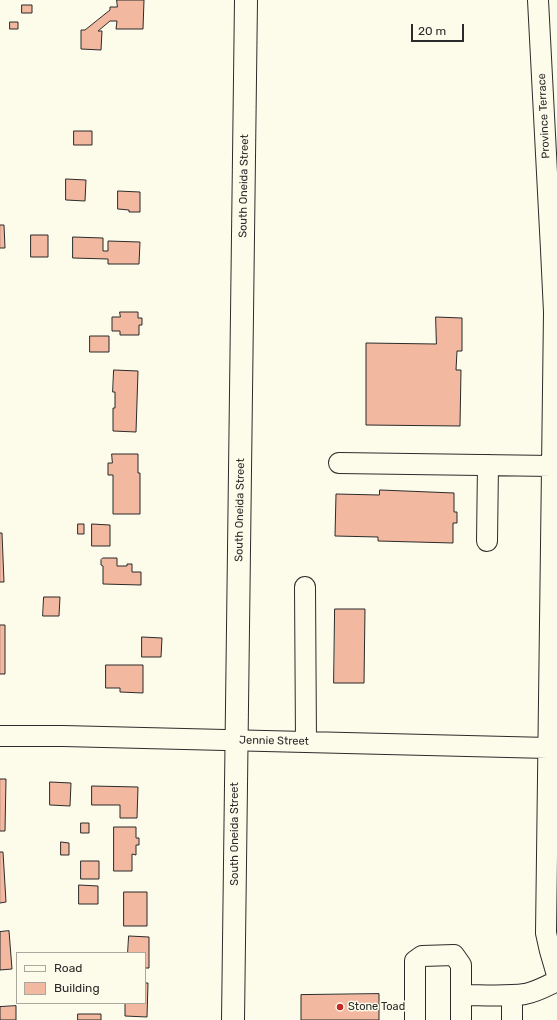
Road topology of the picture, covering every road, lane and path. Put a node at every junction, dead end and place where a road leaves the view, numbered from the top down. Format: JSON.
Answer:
{"nodes":[{"id":1,"x":246,"y":0,"type":"edge"},
{"id":2,"x":538,"y":0,"type":"edge"},
{"id":3,"x":549,"y":59,"type":"edge"},
{"id":4,"x":339,"y":463,"type":"dead end"},
{"id":5,"x":488,"y":465,"type":"junction"},
{"id":6,"x":552,"y":466,"type":"junction"},
{"id":7,"x":486,"y":541,"type":"dead end"},
{"id":8,"x":305,"y":587,"type":"dead end"},
{"id":9,"x":0,"y":736,"type":"edge"},
{"id":10,"x":236,"y":740,"type":"junction"},
{"id":11,"x":306,"y":742,"type":"junction"},
{"id":12,"x":548,"y":748,"type":"junction"},
{"id":13,"x":557,"y":974,"type":"edge"},
{"id":14,"x":557,"y":981,"type":"edge"},
{"id":15,"x":461,"y":995,"type":"junction"},
{"id":16,"x":512,"y":995,"type":"junction"},
{"id":17,"x":233,"y":1020,"type":"edge"},
{"id":18,"x":415,"y":1020,"type":"edge"},
{"id":19,"x":461,"y":1020,"type":"edge"},
{"id":20,"x":512,"y":1020,"type":"edge"}],
"edges":[{"from":1,"to":10,"type":"highway","name":"South Oneida Street"},
{"from":2,"to":3,"type":"street","name":"Province Terrace"},
{"from":3,"to":6,"type":"street","name":"Province Terrace"},
{"from":4,"to":5,"type":"street"},
{"from":5,"to":6,"type":"street"},
{"from":5,"to":7,"type":"street"},
{"from":6,"to":12,"type":"street","name":"Province Terrace"},
{"from":8,"to":11,"type":"street"},
{"from":9,"to":10,"type":"street","name":"Jennie Street"},
{"from":10,"to":11,"type":"street","name":"Jennie Street"},
{"from":10,"to":17,"type":"highway","name":"South Oneida Street"},
{"from":11,"to":12,"type":"street","name":"Jennie Street"},
{"from":12,"to":13,"type":"street","name":"Province Terrace"},
{"from":14,"to":16,"type":"street"},
{"from":15,"to":16,"type":"street"},
{"from":15,"to":18,"type":"street"},
{"from":15,"to":19,"type":"street"},
{"from":16,"to":20,"type":"street"}]}
